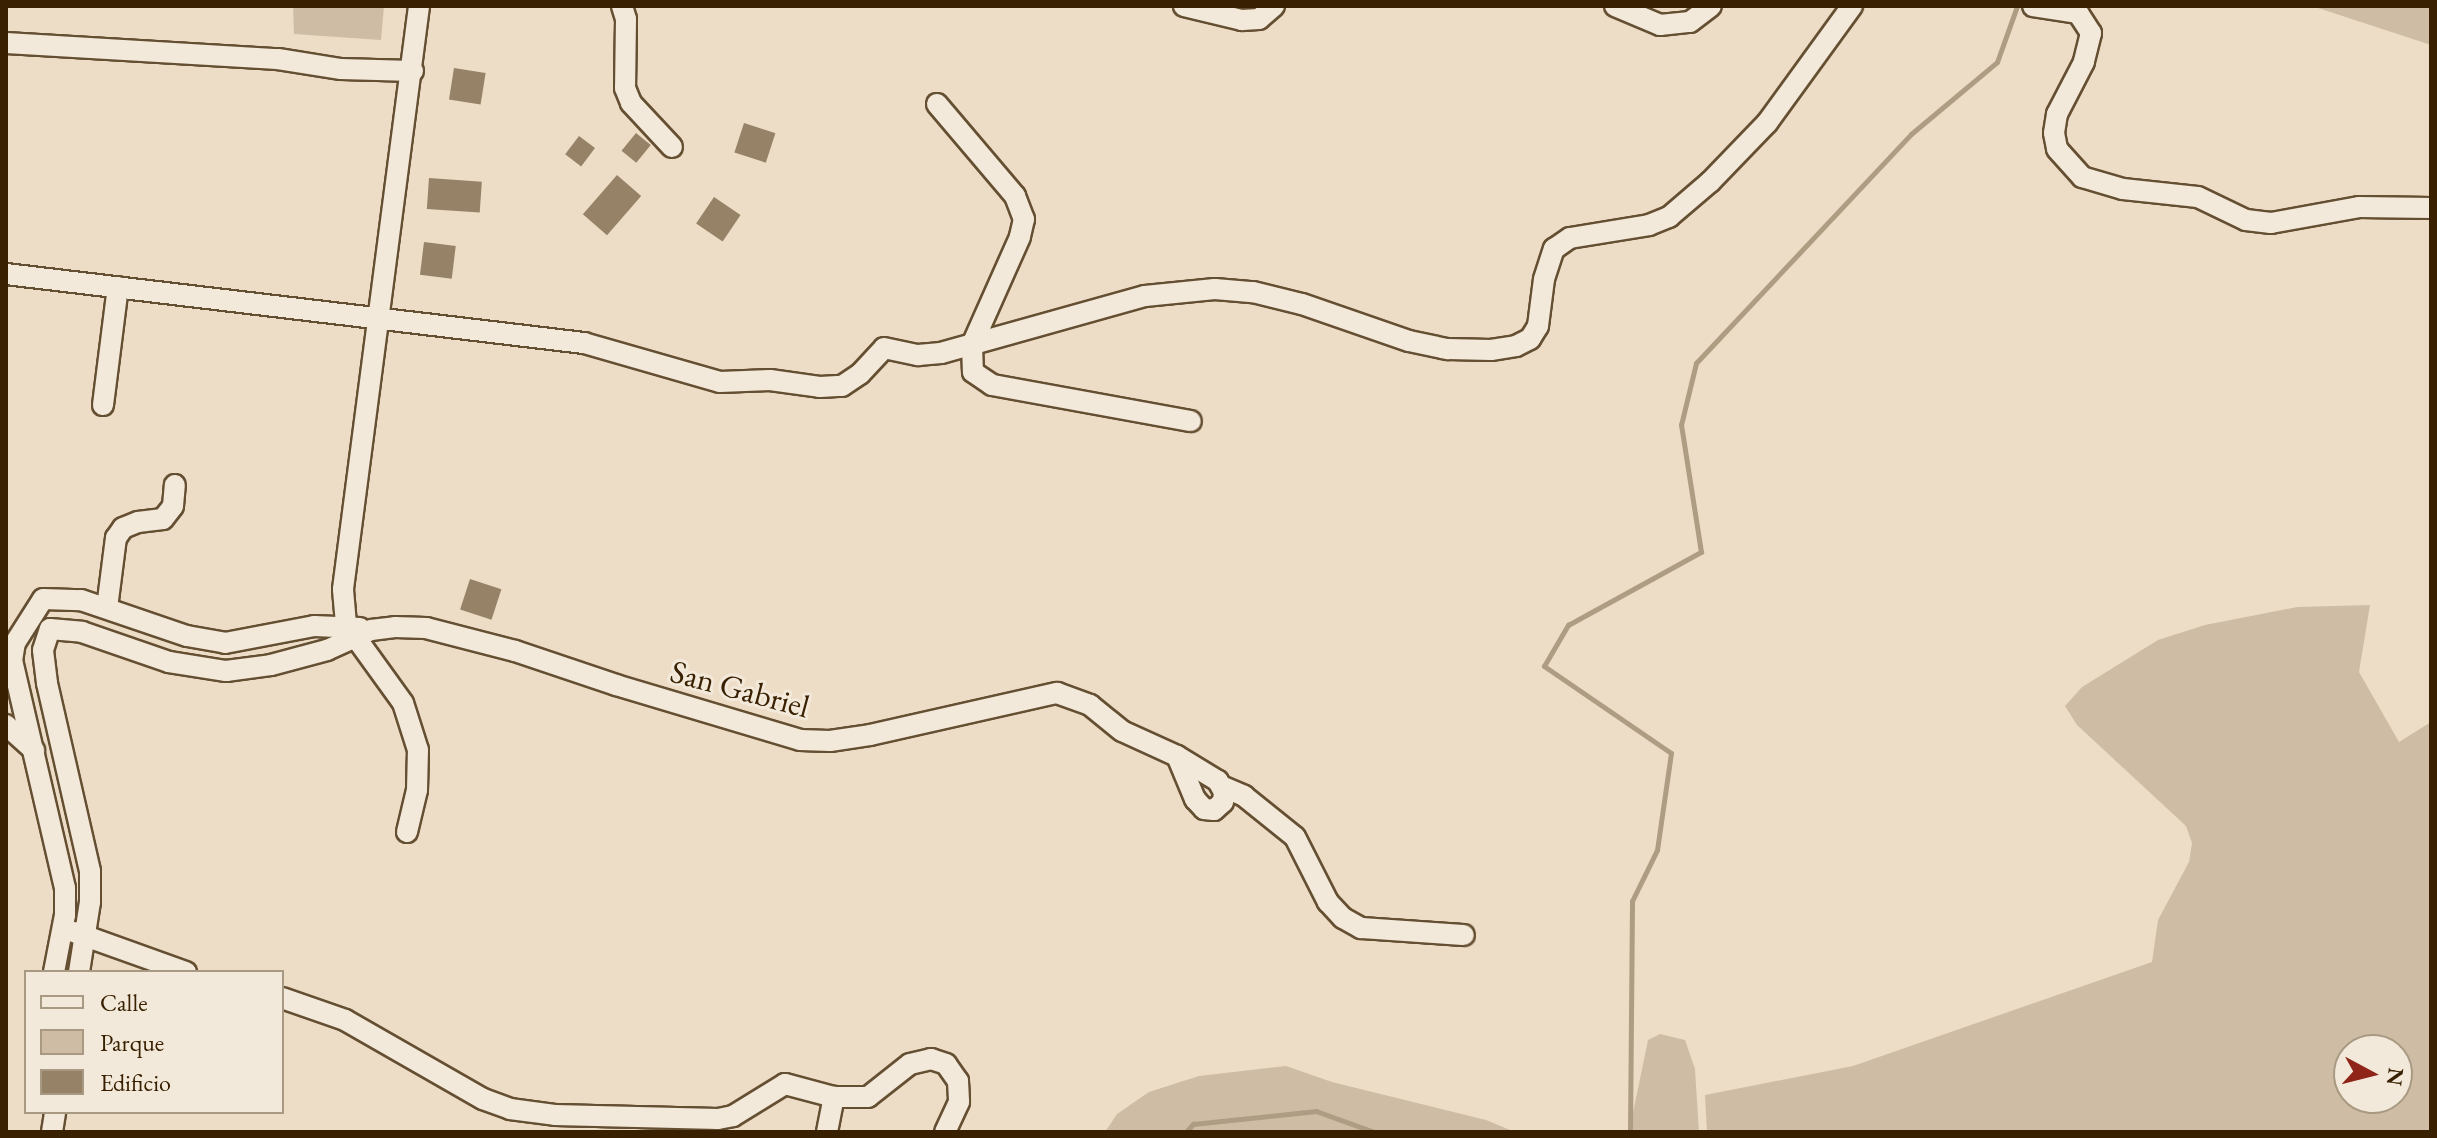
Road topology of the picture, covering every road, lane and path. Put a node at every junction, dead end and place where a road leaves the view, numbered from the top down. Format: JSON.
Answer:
{"nodes":[{"id":1,"x":419,"y":6,"type":"edge"},
{"id":2,"x":622,"y":6,"type":"edge"},
{"id":3,"x":1184,"y":6,"type":"edge"},
{"id":4,"x":1274,"y":6,"type":"edge"},
{"id":5,"x":1615,"y":6,"type":"edge"},
{"id":6,"x":1711,"y":6,"type":"edge"},
{"id":7,"x":1852,"y":6,"type":"edge"},
{"id":8,"x":2033,"y":6,"type":"edge"},
{"id":9,"x":6,"y":43,"type":"edge"},
{"id":10,"x":413,"y":71,"type":"junction"},
{"id":11,"x":937,"y":104,"type":"dead end"},
{"id":12,"x":672,"y":147,"type":"dead end"},
{"id":13,"x":2431,"y":208,"type":"edge"},
{"id":14,"x":6,"y":274,"type":"edge"},
{"id":15,"x":118,"y":287,"type":"junction"},
{"id":16,"x":381,"y":317,"type":"junction"},
{"id":17,"x":972,"y":345,"type":"junction"},
{"id":18,"x":103,"y":405,"type":"dead end"},
{"id":19,"x":1191,"y":421,"type":"dead end"},
{"id":20,"x":175,"y":485,"type":"dead end"},
{"id":21,"x":107,"y":608,"type":"junction"},
{"id":22,"x":29,"y":615,"type":"junction"},
{"id":23,"x":50,"y":629,"type":"junction"},
{"id":24,"x":358,"y":631,"type":"junction"},
{"id":25,"x":9,"y":660,"type":"edge"},
{"id":26,"x":6,"y":725,"type":"edge"},
{"id":27,"x":34,"y":750,"type":"junction"},
{"id":28,"x":1177,"y":756,"type":"junction"},
{"id":29,"x":1221,"y":786,"type":"junction"},
{"id":30,"x":407,"y":832,"type":"dead end"},
{"id":31,"x":62,"y":929,"type":"junction"},
{"id":32,"x":86,"y":934,"type":"junction"},
{"id":33,"x":1464,"y":935,"type":"dead end"},
{"id":34,"x":54,"y":970,"type":"edge"},
{"id":35,"x":79,"y":970,"type":"edge"},
{"id":36,"x":181,"y":970,"type":"edge"},
{"id":37,"x":284,"y":999,"type":"edge"},
{"id":38,"x":834,"y":1097,"type":"junction"},
{"id":39,"x":827,"y":1132,"type":"edge"},
{"id":40,"x":945,"y":1132,"type":"edge"}],
"edges":[{"from":1,"to":10,"type":"street"},
{"from":2,"to":12,"type":"street"},
{"from":3,"to":4,"type":"street"},
{"from":5,"to":6,"type":"street"},
{"from":7,"to":17,"type":"street"},
{"from":8,"to":13,"type":"street"},
{"from":9,"to":10,"type":"street"},
{"from":10,"to":16,"type":"street"},
{"from":11,"to":17,"type":"street"},
{"from":14,"to":15,"type":"street"},
{"from":15,"to":16,"type":"street"},
{"from":15,"to":18,"type":"street"},
{"from":16,"to":17,"type":"street"},
{"from":16,"to":24,"type":"street"},
{"from":17,"to":19,"type":"street"},
{"from":20,"to":21,"type":"street"},
{"from":21,"to":22,"type":"street"},
{"from":21,"to":24,"type":"street"},
{"from":22,"to":23,"type":"street"},
{"from":22,"to":25,"type":"street"},
{"from":23,"to":24,"type":"street"},
{"from":23,"to":32,"type":"street"},
{"from":24,"to":28,"type":"street","name":"San Gabriel"},
{"from":24,"to":30,"type":"street"},
{"from":25,"to":27,"type":"street"},
{"from":26,"to":27,"type":"street"},
{"from":27,"to":31,"type":"street"},
{"from":28,"to":29,"type":"street","name":"San Gabriel"},
{"from":28,"to":29,"type":"street"},
{"from":29,"to":33,"type":"street","name":"San Gabriel"},
{"from":31,"to":32,"type":"street"},
{"from":31,"to":34,"type":"street"},
{"from":32,"to":35,"type":"street"},
{"from":32,"to":36,"type":"street"},
{"from":37,"to":38,"type":"street"},
{"from":38,"to":39,"type":"street"},
{"from":38,"to":40,"type":"street"}]}
